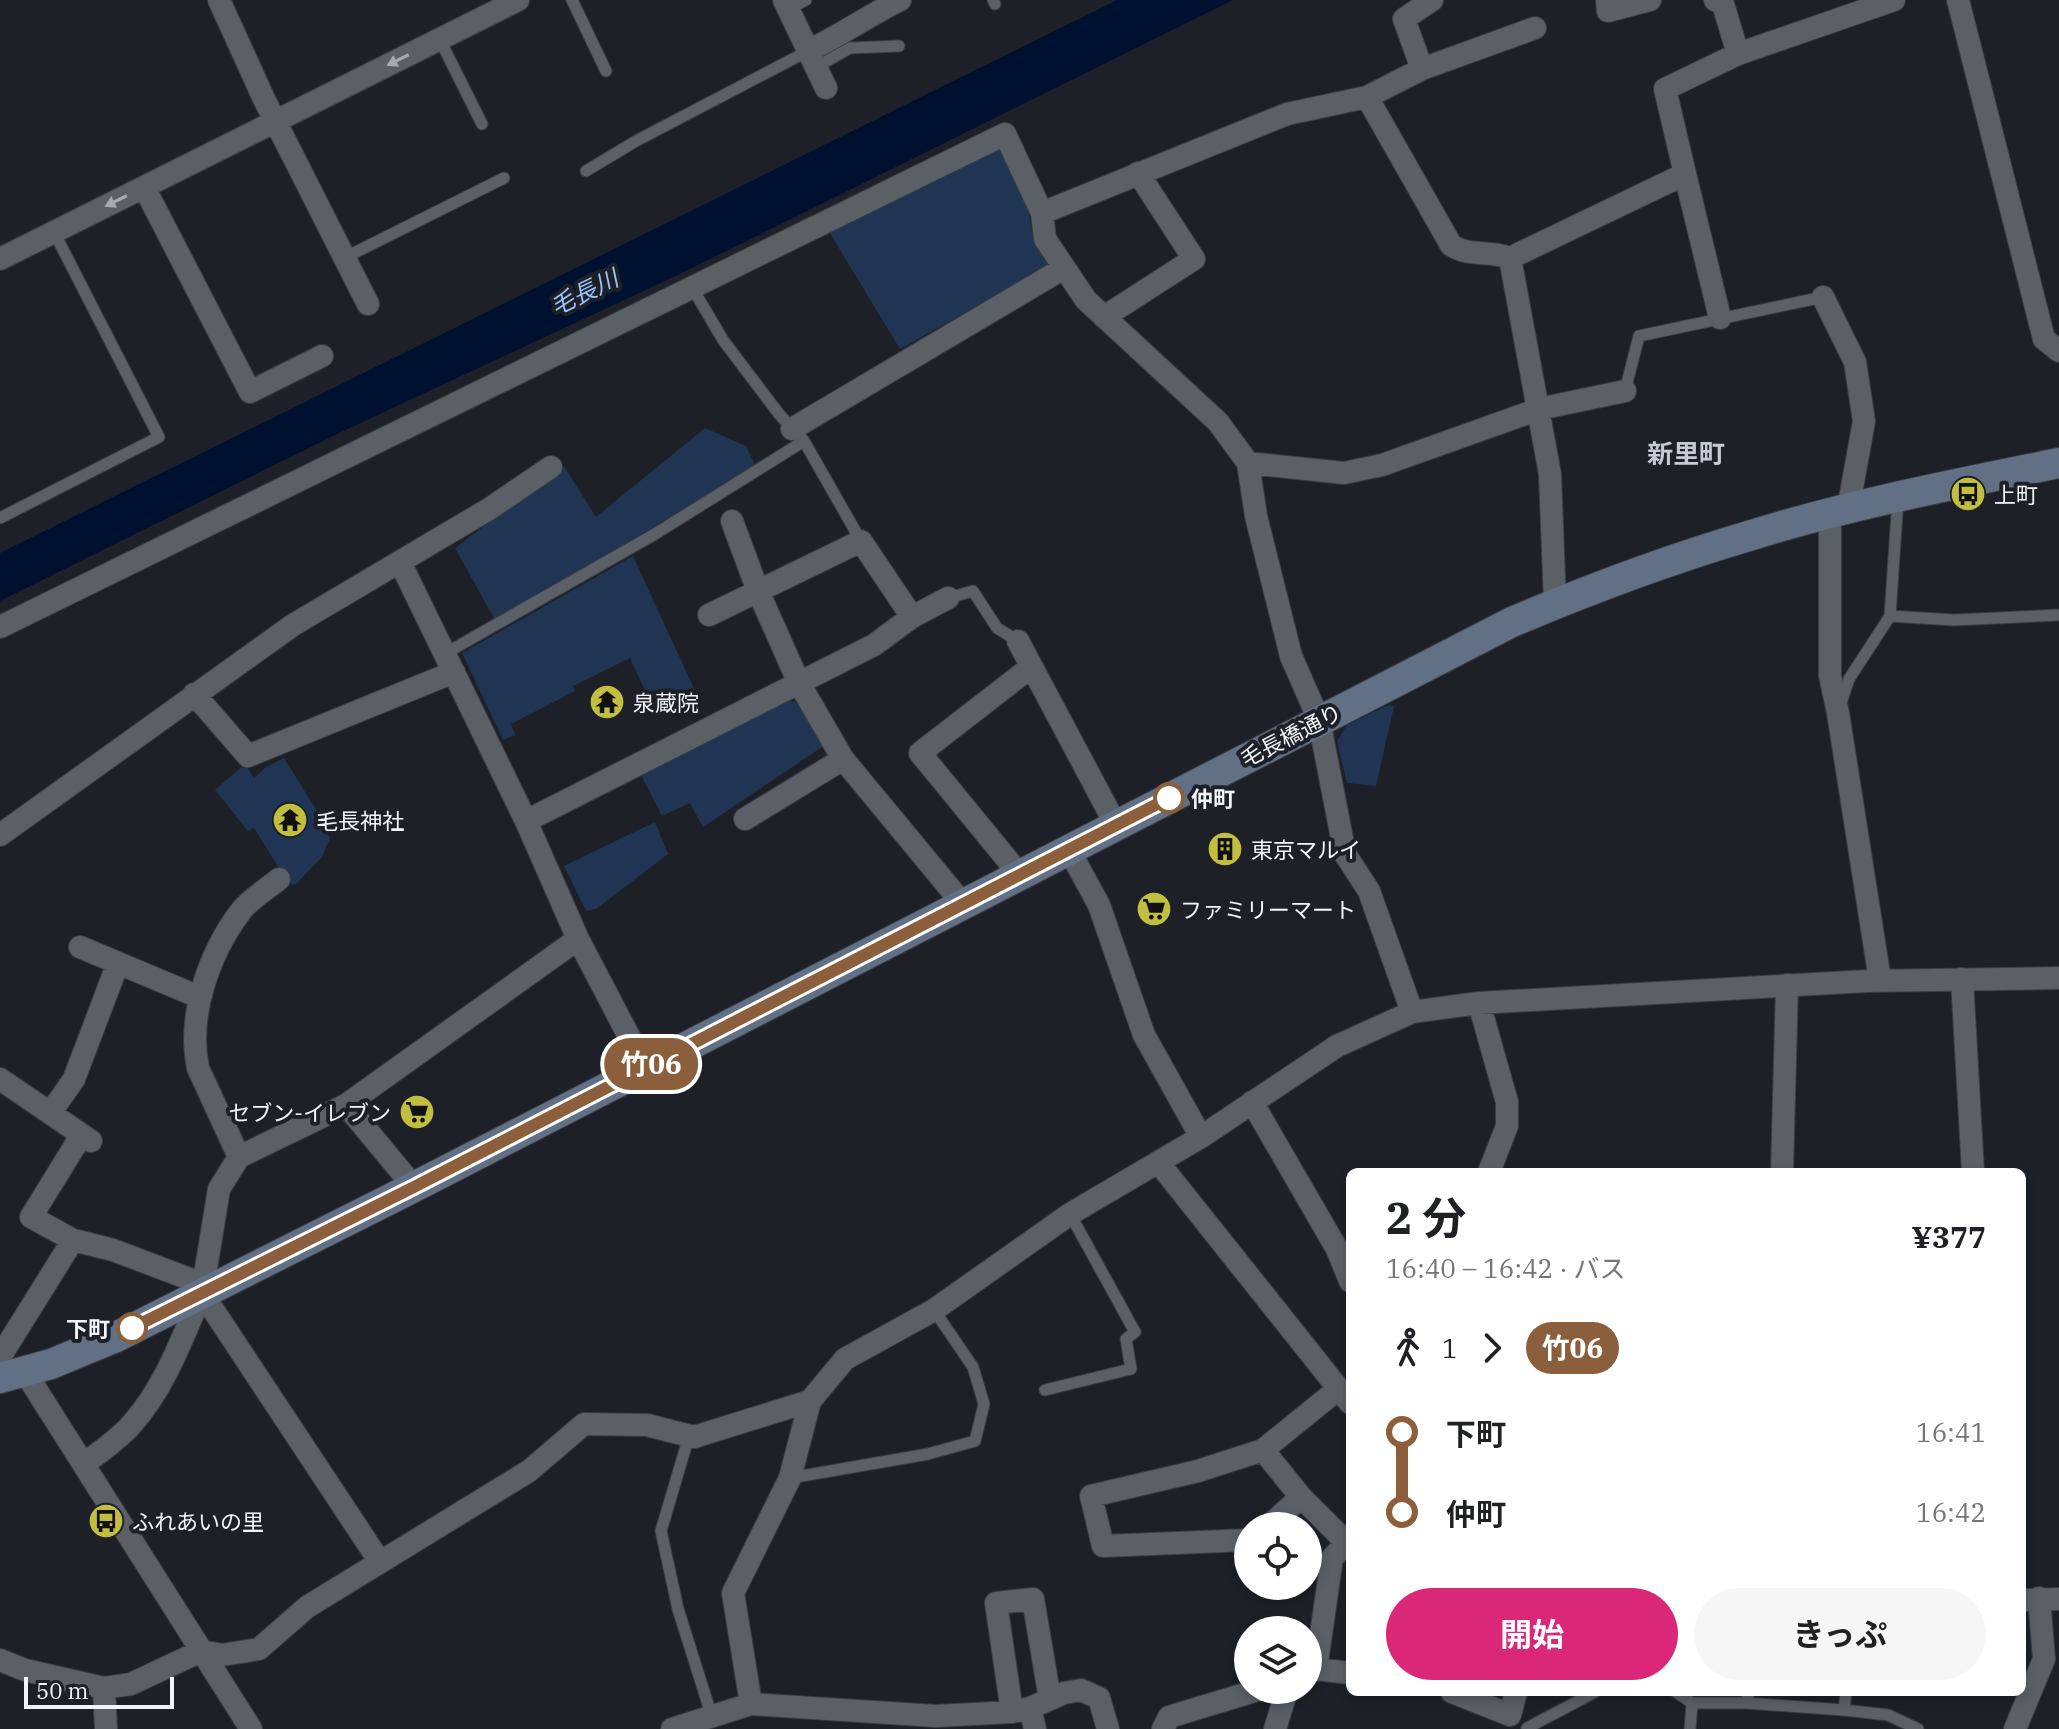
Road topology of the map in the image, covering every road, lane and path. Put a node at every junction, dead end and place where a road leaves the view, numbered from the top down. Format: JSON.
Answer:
{"nodes":[{"id":1,"x":219,"y":0,"type":"edge"},
{"id":2,"x":518,"y":0,"type":"edge"},
{"id":3,"x":572,"y":0,"type":"edge"},
{"id":4,"x":1432,"y":0,"type":"edge"},
{"id":5,"x":1607,"y":0,"type":"edge"},
{"id":6,"x":1650,"y":0,"type":"edge"},
{"id":7,"x":1715,"y":0,"type":"edge"},
{"id":8,"x":1894,"y":0,"type":"edge"},
{"id":9,"x":1958,"y":0,"type":"edge"},
{"id":10,"x":793,"y":3,"type":"edge"},
{"id":11,"x":900,"y":8,"type":"edge"},
{"id":12,"x":1535,"y":28,"type":"dead end"},
{"id":13,"x":440,"y":40,"type":"junction"},
{"id":14,"x":899,"y":46,"type":"dead end"},
{"id":15,"x":1738,"y":54,"type":"junction"},
{"id":16,"x":812,"y":59,"type":"junction"},
{"id":17,"x":1422,"y":69,"type":"junction"},
{"id":18,"x":606,"y":71,"type":"dead end"},
{"id":19,"x":826,"y":88,"type":"dead end"},
{"id":20,"x":1367,"y":97,"type":"junction"},
{"id":21,"x":276,"y":121,"type":"junction"},
{"id":22,"x":482,"y":124,"type":"dead end"},
{"id":23,"x":586,"y":171,"type":"dead end"},
{"id":24,"x":1138,"y":173,"type":"junction"},
{"id":25,"x":1685,"y":174,"type":"junction"},
{"id":26,"x":504,"y":178,"type":"dead end"},
{"id":27,"x":144,"y":187,"type":"junction"},
{"id":28,"x":1042,"y":213,"type":"junction"},
{"id":29,"x":54,"y":232,"type":"junction"},
{"id":30,"x":344,"y":258,"type":"junction"},
{"id":31,"x":1510,"y":258,"type":"junction"},
{"id":32,"x":0,"y":259,"type":"edge"},
{"id":33,"x":1064,"y":268,"type":"junction"},
{"id":34,"x":693,"y":289,"type":"junction"},
{"id":35,"x":1823,"y":297,"type":"joint"},
{"id":36,"x":368,"y":304,"type":"dead end"},
{"id":37,"x":1104,"y":317,"type":"junction"},
{"id":38,"x":1720,"y":318,"type":"junction"},
{"id":39,"x":2059,"y":351,"type":"edge"},
{"id":40,"x":322,"y":356,"type":"dead end"},
{"id":41,"x":1625,"y":391,"type":"joint"},
{"id":42,"x":1539,"y":409,"type":"junction"},
{"id":43,"x":798,"y":435,"type":"junction"},
{"id":44,"x":1248,"y":463,"type":"junction"},
{"id":45,"x":2059,"y":463,"type":"edge"},
{"id":46,"x":551,"y":467,"type":"dead end"},
{"id":47,"x":1898,"y":498,"type":"junction"},
{"id":48,"x":1839,"y":512,"type":"junction"},
{"id":49,"x":0,"y":518,"type":"edge"},
{"id":50,"x":732,"y":521,"type":"dead end"},
{"id":51,"x":861,"y":541,"type":"junction"},
{"id":52,"x":400,"y":562,"type":"junction"},
{"id":53,"x":758,"y":591,"type":"junction"},
{"id":54,"x":948,"y":598,"type":"joint"},
{"id":55,"x":1555,"y":604,"type":"junction"},
{"id":56,"x":709,"y":615,"type":"dead end"},
{"id":57,"x":2059,"y":615,"type":"edge"},
{"id":58,"x":1890,"y":616,"type":"junction"},
{"id":59,"x":912,"y":617,"type":"junction"},
{"id":60,"x":0,"y":627,"type":"edge"},
{"id":61,"x":1018,"y":641,"type":"joint"},
{"id":62,"x":450,"y":662,"type":"junction"},
{"id":63,"x":1031,"y":667,"type":"junction"},
{"id":64,"x":799,"y":683,"type":"junction"},
{"id":65,"x":194,"y":694,"type":"junction"},
{"id":66,"x":1838,"y":713,"type":"junction"},
{"id":67,"x":1319,"y":720,"type":"junction"},
{"id":68,"x":843,"y":759,"type":"junction"},
{"id":69,"x":745,"y":819,"type":"dead end"},
{"id":70,"x":526,"y":821,"type":"junction"},
{"id":71,"x":1116,"y":825,"type":"junction"},
{"id":72,"x":0,"y":835,"type":"edge"},
{"id":73,"x":1069,"y":850,"type":"junction"},
{"id":74,"x":1020,"y":875,"type":"junction"},
{"id":75,"x":279,"y":879,"type":"dead end"},
{"id":76,"x":963,"y":904,"type":"junction"},
{"id":77,"x":578,"y":939,"type":"junction"},
{"id":78,"x":80,"y":947,"type":"dead end"},
{"id":79,"x":118,"y":963,"type":"junction"},
{"id":80,"x":2059,"y":978,"type":"edge"},
{"id":81,"x":1962,"y":979,"type":"junction"},
{"id":82,"x":1880,"y":980,"type":"junction"},
{"id":83,"x":1787,"y":985,"type":"junction"},
{"id":84,"x":199,"y":997,"type":"junction"},
{"id":85,"x":1479,"y":1003,"type":"junction"},
{"id":86,"x":1412,"y":1012,"type":"junction"},
{"id":87,"x":645,"y":1067,"type":"junction"},
{"id":88,"x":0,"y":1079,"type":"edge"},
{"id":89,"x":1252,"y":1102,"type":"junction"},
{"id":90,"x":346,"y":1105,"type":"junction"},
{"id":91,"x":51,"y":1112,"type":"junction"},
{"id":92,"x":1201,"y":1137,"type":"junction"},
{"id":93,"x":239,"y":1157,"type":"junction"},
{"id":94,"x":1158,"y":1162,"type":"junction"},
{"id":95,"x":1491,"y":1168,"type":"edge"},
{"id":96,"x":1782,"y":1168,"type":"edge"},
{"id":97,"x":1973,"y":1168,"type":"edge"},
{"id":98,"x":414,"y":1187,"type":"junction"},
{"id":99,"x":1070,"y":1214,"type":"junction"},
{"id":100,"x":73,"y":1240,"type":"junction"},
{"id":101,"x":1346,"y":1271,"type":"edge"},
{"id":102,"x":202,"y":1289,"type":"junction"},
{"id":103,"x":934,"y":1310,"type":"junction"},
{"id":104,"x":8,"y":1369,"type":"edge"},
{"id":105,"x":1045,"y":1390,"type":"dead end"},
{"id":106,"x":1344,"y":1396,"type":"edge"},
{"id":107,"x":810,"y":1401,"type":"junction"},
{"id":108,"x":689,"y":1436,"type":"junction"},
{"id":109,"x":1263,"y":1450,"type":"junction"},
{"id":110,"x":84,"y":1464,"type":"junction"},
{"id":111,"x":790,"y":1478,"type":"junction"},
{"id":112,"x":1301,"y":1497,"type":"junction"},
{"id":113,"x":1284,"y":1512,"type":"edge"},
{"id":114,"x":1346,"y":1539,"type":"edge"},
{"id":115,"x":1234,"y":1541,"type":"edge"},
{"id":116,"x":1346,"y":1545,"type":"edge"},
{"id":117,"x":380,"y":1562,"type":"junction"},
{"id":118,"x":2040,"y":1599,"type":"edge"},
{"id":119,"x":1322,"y":1616,"type":"edge"},
{"id":120,"x":201,"y":1651,"type":"junction"},
{"id":121,"x":0,"y":1660,"type":"edge"},
{"id":122,"x":1322,"y":1671,"type":"edge"},
{"id":123,"x":1346,"y":1673,"type":"edge"},
{"id":124,"x":104,"y":1688,"type":"junction"},
{"id":125,"x":1461,"y":1696,"type":"edge"},
{"id":126,"x":1517,"y":1696,"type":"edge"},
{"id":127,"x":1586,"y":1696,"type":"edge"},
{"id":128,"x":1682,"y":1696,"type":"edge"},
{"id":129,"x":1846,"y":1696,"type":"edge"},
{"id":130,"x":1234,"y":1697,"type":"edge"},
{"id":131,"x":1748,"y":1698,"type":"edge"},
{"id":132,"x":1692,"y":1703,"type":"junction"},
{"id":133,"x":751,"y":1704,"type":"junction"},
{"id":134,"x":1283,"y":1704,"type":"edge"},
{"id":135,"x":1844,"y":1710,"type":"junction"},
{"id":136,"x":1032,"y":1712,"type":"edge"},
{"id":137,"x":1888,"y":1715,"type":"junction"},
{"id":138,"x":708,"y":1721,"type":"edge"},
{"id":139,"x":887,"y":1721,"type":"edge"},
{"id":140,"x":1522,"y":1724,"type":"edge"},
{"id":141,"x":106,"y":1729,"type":"edge"},
{"id":142,"x":251,"y":1729,"type":"edge"},
{"id":143,"x":672,"y":1729,"type":"edge"},
{"id":144,"x":1108,"y":1729,"type":"edge"},
{"id":145,"x":1163,"y":1729,"type":"edge"},
{"id":146,"x":1275,"y":1729,"type":"edge"},
{"id":147,"x":1690,"y":1729,"type":"edge"},
{"id":148,"x":1888,"y":1729,"type":"edge"},
{"id":149,"x":1918,"y":1729,"type":"edge"},
{"id":150,"x":2015,"y":1729,"type":"edge"}],
"edges":[{"from":1,"to":21,"type":"street"},
{"from":2,"to":13,"type":"street"},
{"from":3,"to":18,"type":"lane"},
{"from":4,"to":17,"type":"street"},
{"from":5,"to":6,"type":"street"},
{"from":7,"to":15,"type":"street"},
{"from":8,"to":15,"type":"street"},
{"from":9,"to":39,"type":"street"},
{"from":10,"to":16,"type":"street"},
{"from":11,"to":16,"type":"street"},
{"from":12,"to":17,"type":"street"},
{"from":13,"to":21,"type":"street","one_way":true},
{"from":13,"to":22,"type":"lane"},
{"from":14,"to":16,"type":"lane"},
{"from":15,"to":25,"type":"street"},
{"from":16,"to":19,"type":"street"},
{"from":16,"to":23,"type":"lane"},
{"from":17,"to":20,"type":"street"},
{"from":20,"to":24,"type":"street"},
{"from":20,"to":31,"type":"street"},
{"from":21,"to":27,"type":"street"},
{"from":21,"to":30,"type":"street"},
{"from":24,"to":28,"type":"street"},
{"from":24,"to":37,"type":"street"},
{"from":25,"to":31,"type":"street"},
{"from":25,"to":38,"type":"street"},
{"from":26,"to":30,"type":"lane"},
{"from":27,"to":29,"type":"street","one_way":true},
{"from":27,"to":40,"type":"street"},
{"from":28,"to":33,"type":"street"},
{"from":28,"to":34,"type":"street"},
{"from":29,"to":32,"type":"street"},
{"from":29,"to":49,"type":"lane"},
{"from":30,"to":36,"type":"street"},
{"from":31,"to":42,"type":"street"},
{"from":33,"to":37,"type":"street"},
{"from":33,"to":43,"type":"street"},
{"from":34,"to":43,"type":"lane"},
{"from":34,"to":60,"type":"street"},
{"from":35,"to":38,"type":"lane"},
{"from":35,"to":48,"type":"street"},
{"from":37,"to":44,"type":"street"},
{"from":38,"to":41,"type":"lane"},
{"from":41,"to":42,"type":"street"},
{"from":42,"to":44,"type":"street"},
{"from":42,"to":55,"type":"street"},
{"from":43,"to":51,"type":"lane"},
{"from":43,"to":62,"type":"lane"},
{"from":44,"to":67,"type":"street"},
{"from":45,"to":47,"type":"street","name":"毛長橋通り"},
{"from":46,"to":52,"type":"street"},
{"from":47,"to":48,"type":"street","name":"毛長橋通り"},
{"from":47,"to":58,"type":"lane"},
{"from":48,"to":55,"type":"street","name":"毛長橋通り"},
{"from":48,"to":66,"type":"street"},
{"from":50,"to":53,"type":"street"},
{"from":51,"to":53,"type":"street"},
{"from":51,"to":59,"type":"street"},
{"from":52,"to":62,"type":"street"},
{"from":52,"to":65,"type":"street"},
{"from":53,"to":56,"type":"street"},
{"from":53,"to":64,"type":"street"},
{"from":54,"to":59,"type":"street"},
{"from":54,"to":61,"type":"lane"},
{"from":55,"to":67,"type":"street","name":"毛長橋通り"},
{"from":57,"to":58,"type":"lane"},
{"from":58,"to":66,"type":"lane"},
{"from":59,"to":64,"type":"street"},
{"from":61,"to":63,"type":"street"},
{"from":62,"to":65,"type":"street"},
{"from":62,"to":70,"type":"street"},
{"from":63,"to":71,"type":"street"},
{"from":63,"to":74,"type":"street"},
{"from":64,"to":68,"type":"street"},
{"from":64,"to":70,"type":"street"},
{"from":65,"to":72,"type":"street"},
{"from":66,"to":82,"type":"street"},
{"from":67,"to":71,"type":"street","name":"毛長橋通り"},
{"from":67,"to":86,"type":"street"},
{"from":68,"to":69,"type":"street"},
{"from":68,"to":76,"type":"street"},
{"from":70,"to":77,"type":"street"},
{"from":71,"to":73,"type":"street","name":"毛長橋通り"},
{"from":73,"to":74,"type":"street","name":"毛長橋通り"},
{"from":73,"to":92,"type":"street"},
{"from":74,"to":76,"type":"street","name":"毛長橋通り"},
{"from":75,"to":84,"type":"street"},
{"from":76,"to":87,"type":"street","name":"毛長橋通り"},
{"from":77,"to":87,"type":"street"},
{"from":77,"to":90,"type":"street"},
{"from":78,"to":79,"type":"street"},
{"from":79,"to":84,"type":"street"},
{"from":79,"to":91,"type":"street"},
{"from":80,"to":81,"type":"street"},
{"from":81,"to":82,"type":"street"},
{"from":81,"to":97,"type":"street"},
{"from":82,"to":83,"type":"street"},
{"from":83,"to":85,"type":"street"},
{"from":83,"to":96,"type":"street"},
{"from":84,"to":93,"type":"street"},
{"from":85,"to":86,"type":"street"},
{"from":85,"to":95,"type":"street"},
{"from":86,"to":89,"type":"street"},
{"from":87,"to":98,"type":"street","name":"毛長橋通り"},
{"from":88,"to":91,"type":"street"},
{"from":89,"to":92,"type":"street"},
{"from":89,"to":101,"type":"street"},
{"from":90,"to":93,"type":"street"},
{"from":90,"to":98,"type":"street"},
{"from":91,"to":100,"type":"street"},
{"from":92,"to":94,"type":"street"},
{"from":93,"to":102,"type":"street"},
{"from":94,"to":99,"type":"street"},
{"from":94,"to":106,"type":"street"},
{"from":98,"to":102,"type":"street","name":"毛長橋通り"},
{"from":99,"to":103,"type":"street"},
{"from":99,"to":105,"type":"lane"},
{"from":100,"to":102,"type":"street"},
{"from":100,"to":104,"type":"street"},
{"from":102,"to":104,"type":"street","name":"毛長橋通り"},
{"from":102,"to":110,"type":"street"},
{"from":102,"to":117,"type":"street"},
{"from":103,"to":107,"type":"street"},
{"from":103,"to":111,"type":"lane"},
{"from":104,"to":110,"type":"street"},
{"from":106,"to":109,"type":"street"},
{"from":107,"to":108,"type":"street"},
{"from":107,"to":111,"type":"street"},
{"from":108,"to":117,"type":"street"},
{"from":108,"to":138,"type":"lane"},
{"from":109,"to":112,"type":"street"},
{"from":109,"to":115,"type":"street"},
{"from":110,"to":120,"type":"street"},
{"from":111,"to":133,"type":"street"},
{"from":112,"to":113,"type":"street"},
{"from":112,"to":114,"type":"street"},
{"from":116,"to":119,"type":"street"},
{"from":117,"to":120,"type":"street"},
{"from":118,"to":150,"type":"street"},
{"from":120,"to":124,"type":"street"},
{"from":120,"to":142,"type":"street"},
{"from":121,"to":124,"type":"street"},
{"from":122,"to":123,"type":"street"},
{"from":124,"to":141,"type":"street"},
{"from":125,"to":140,"type":"street"},
{"from":126,"to":140,"type":"street"},
{"from":127,"to":140,"type":"lane"},
{"from":128,"to":132,"type":"lane"},
{"from":129,"to":135,"type":"lane"},
{"from":130,"to":145,"type":"street"},
{"from":131,"to":132,"type":"lane"},
{"from":131,"to":135,"type":"lane"},
{"from":132,"to":147,"type":"lane"},
{"from":133,"to":138,"type":"street"},
{"from":133,"to":139,"type":"street"},
{"from":134,"to":146,"type":"street"},
{"from":135,"to":137,"type":"lane"},
{"from":136,"to":139,"type":"street"},
{"from":136,"to":144,"type":"street"},
{"from":137,"to":148,"type":"lane"},
{"from":137,"to":149,"type":"lane"},
{"from":138,"to":143,"type":"street"}]}
